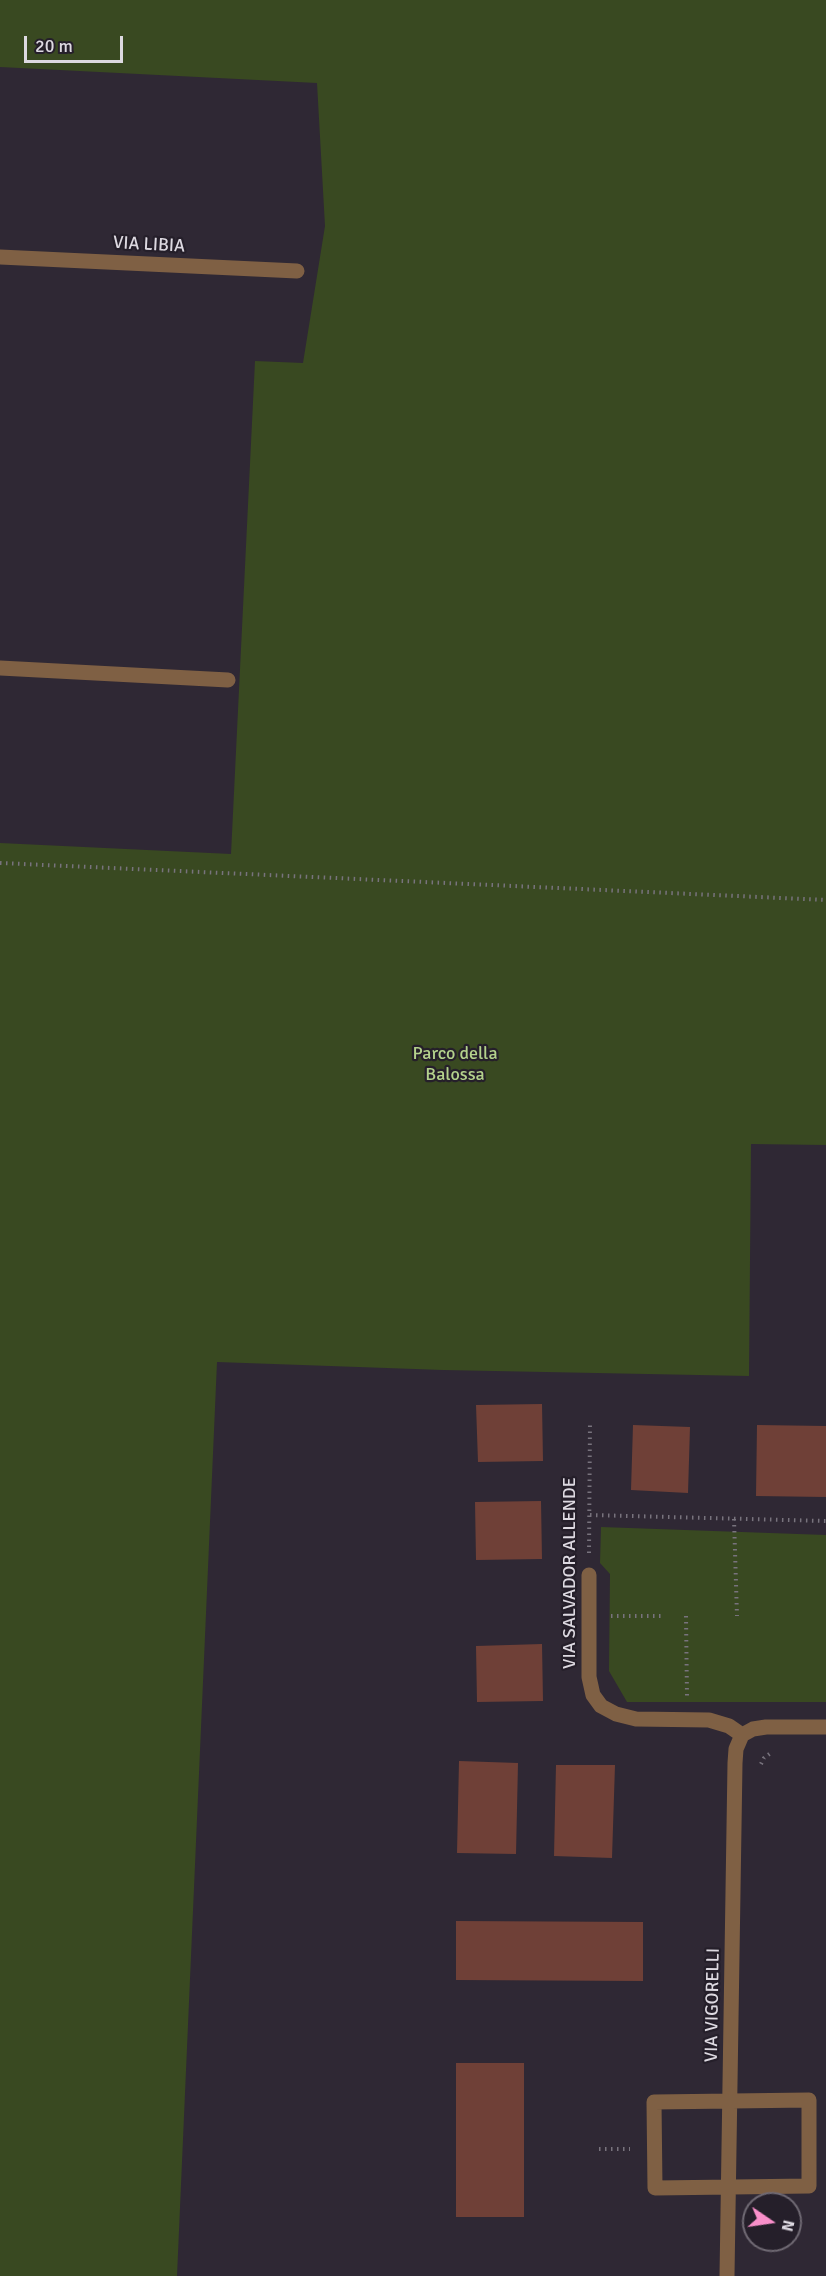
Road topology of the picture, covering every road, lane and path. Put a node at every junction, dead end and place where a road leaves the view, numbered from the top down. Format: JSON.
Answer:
{"nodes":[{"id":1,"x":0,"y":257,"type":"edge"},
{"id":2,"x":297,"y":271,"type":"dead end"},
{"id":3,"x":0,"y":668,"type":"edge"},
{"id":4,"x":228,"y":680,"type":"dead end"},
{"id":5,"x":0,"y":862,"type":"edge"},
{"id":6,"x":826,"y":900,"type":"edge"},
{"id":7,"x":590,"y":1421,"type":"dead end"},
{"id":8,"x":590,"y":1515,"type":"junction"},
{"id":9,"x":734,"y":1519,"type":"junction"},
{"id":10,"x":826,"y":1521,"type":"edge"},
{"id":11,"x":589,"y":1575,"type":"joint"},
{"id":12,"x":589,"y":1616,"type":"junction"},
{"id":13,"x":664,"y":1616,"type":"dead end"},
{"id":14,"x":686,"y":1616,"type":"dead end"},
{"id":15,"x":737,"y":1616,"type":"dead end"},
{"id":16,"x":687,"y":1719,"type":"junction"},
{"id":17,"x":826,"y":1726,"type":"edge"},
{"id":18,"x":742,"y":1735,"type":"junction"},
{"id":19,"x":731,"y":2101,"type":"junction"},
{"id":20,"x":655,"y":2149,"type":"junction"},
{"id":21,"x":599,"y":2150,"type":"dead end"},
{"id":22,"x":728,"y":2187,"type":"junction"},
{"id":23,"x":727,"y":2276,"type":"edge"}],
"edges":[{"from":1,"to":2,"type":"street","name":"VIA LIBIA"},
{"from":3,"to":4,"type":"street"},
{"from":5,"to":6,"type":"path"},
{"from":7,"to":8,"type":"path","name":"VIA SALVADOR ALLENDE"},
{"from":8,"to":9,"type":"path"},
{"from":8,"to":11,"type":"path","name":"VIA SALVADOR ALLENDE"},
{"from":9,"to":10,"type":"path"},
{"from":9,"to":15,"type":"path"},
{"from":11,"to":12,"type":"street","name":"VIA SALVADOR ALLENDE"},
{"from":12,"to":13,"type":"path"},
{"from":12,"to":16,"type":"street","name":"VIA SALVADOR ALLENDE"},
{"from":14,"to":16,"type":"path"},
{"from":16,"to":18,"type":"street","name":"VIA SALVADOR ALLENDE"},
{"from":17,"to":18,"type":"street"},
{"from":18,"to":19,"type":"street","name":"VIA VIGORELLI"},
{"from":19,"to":20,"type":"street"},
{"from":19,"to":22,"type":"street","name":"VIA VIGORELLI"},
{"from":19,"to":22,"type":"street"},
{"from":20,"to":21,"type":"path"},
{"from":20,"to":22,"type":"street"},
{"from":22,"to":23,"type":"street","name":"VIA VIGORELLI"}]}
